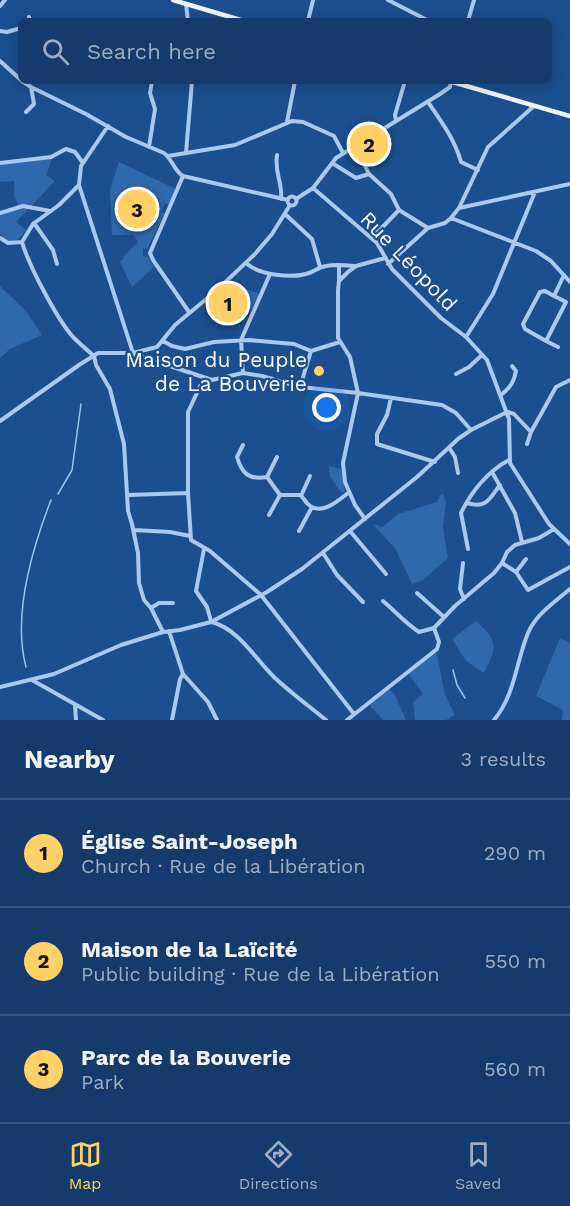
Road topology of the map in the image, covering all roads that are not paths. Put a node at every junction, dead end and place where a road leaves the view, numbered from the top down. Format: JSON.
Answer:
{"nodes":[{"id":1,"x":5,"y":0,"type":"edge"},
{"id":2,"x":173,"y":0,"type":"edge"},
{"id":3,"x":314,"y":0,"type":"edge"},
{"id":4,"x":388,"y":0,"type":"edge"},
{"id":5,"x":474,"y":0,"type":"edge"},
{"id":6,"x":186,"y":4,"type":"junction"},
{"id":7,"x":0,"y":6,"type":"edge"},
{"id":8,"x":188,"y":18,"type":"edge"},
{"id":9,"x":234,"y":18,"type":"edge"},
{"id":10,"x":309,"y":18,"type":"edge"},
{"id":11,"x":423,"y":18,"type":"edge"},
{"id":12,"x":469,"y":18,"type":"edge"},
{"id":13,"x":18,"y":29,"type":"edge"},
{"id":14,"x":0,"y":31,"type":"edge"},
{"id":15,"x":0,"y":61,"type":"edge"},
{"id":16,"x":18,"y":77,"type":"edge"},
{"id":17,"x":27,"y":84,"type":"edge"},
{"id":18,"x":152,"y":84,"type":"edge"},
{"id":19,"x":192,"y":84,"type":"edge"},
{"id":20,"x":294,"y":84,"type":"edge"},
{"id":21,"x":404,"y":84,"type":"edge"},
{"id":22,"x":452,"y":84,"type":"edge"},
{"id":23,"x":461,"y":84,"type":"edge"},
{"id":24,"x":31,"y":87,"type":"junction"},
{"id":25,"x":428,"y":102,"type":"junction"},
{"id":26,"x":534,"y":106,"type":"junction"},
{"id":27,"x":26,"y":112,"type":"dead end"},
{"id":28,"x":570,"y":116,"type":"edge"},
{"id":29,"x":396,"y":120,"type":"junction"},
{"id":30,"x":286,"y":122,"type":"junction"},
{"id":31,"x":108,"y":126,"type":"junction"},
{"id":32,"x":355,"y":146,"type":"junction"},
{"id":33,"x":149,"y":147,"type":"junction"},
{"id":34,"x":186,"y":153,"type":"junction"},
{"id":35,"x":343,"y":153,"type":"junction"},
{"id":36,"x":277,"y":155,"type":"dead end"},
{"id":37,"x":168,"y":156,"type":"junction"},
{"id":38,"x":0,"y":163,"type":"edge"},
{"id":39,"x":83,"y":163,"type":"junction"},
{"id":40,"x":332,"y":163,"type":"junction"},
{"id":41,"x":478,"y":170,"type":"junction"},
{"id":42,"x":369,"y":174,"type":"junction"},
{"id":43,"x":183,"y":176,"type":"junction"},
{"id":44,"x":570,"y":184,"type":"edge"},
{"id":45,"x":79,"y":185,"type":"junction"},
{"id":46,"x":313,"y":188,"type":"junction"},
{"id":47,"x":535,"y":192,"type":"junction"},
{"id":48,"x":281,"y":199,"type":"junction"},
{"id":49,"x":289,"y":202,"type":"junction"},
{"id":50,"x":459,"y":208,"type":"junction"},
{"id":51,"x":399,"y":210,"type":"junction"},
{"id":52,"x":50,"y":211,"type":"junction"},
{"id":53,"x":0,"y":213,"type":"edge"},
{"id":54,"x":285,"y":214,"type":"junction"},
{"id":55,"x":451,"y":218,"type":"junction"},
{"id":56,"x":34,"y":223,"type":"junction"},
{"id":57,"x":428,"y":228,"type":"junction"},
{"id":58,"x":0,"y":238,"type":"edge"},
{"id":59,"x":372,"y":238,"type":"junction"},
{"id":60,"x":22,"y":242,"type":"junction"},
{"id":61,"x":515,"y":243,"type":"junction"},
{"id":62,"x":385,"y":258,"type":"junction"},
{"id":63,"x":246,"y":263,"type":"junction"},
{"id":64,"x":57,"y":264,"type":"dead end"},
{"id":65,"x":388,"y":264,"type":"junction"},
{"id":66,"x":339,"y":265,"type":"junction"},
{"id":67,"x":356,"y":266,"type":"junction"},
{"id":68,"x":320,"y":267,"type":"junction"},
{"id":69,"x":270,"y":274,"type":"junction"},
{"id":70,"x":564,"y":275,"type":"junction"},
{"id":71,"x":339,"y":281,"type":"junction"},
{"id":72,"x":570,"y":282,"type":"edge"},
{"id":73,"x":554,"y":296,"type":"junction"},
{"id":74,"x":189,"y":313,"type":"junction"},
{"id":75,"x":466,"y":337,"type":"junction"},
{"id":76,"x":241,"y":340,"type":"junction"},
{"id":77,"x":546,"y":340,"type":"junction"},
{"id":78,"x":163,"y":341,"type":"junction"},
{"id":79,"x":340,"y":342,"type":"junction"},
{"id":80,"x":558,"y":347,"type":"dead end"},
{"id":81,"x":311,"y":351,"type":"junction"},
{"id":82,"x":133,"y":353,"type":"junction"},
{"id":83,"x":482,"y":355,"type":"junction"},
{"id":84,"x":94,"y":356,"type":"junction"},
{"id":85,"x":512,"y":366,"type":"dead end"},
{"id":86,"x":243,"y":373,"type":"junction"},
{"id":87,"x":456,"y":374,"type":"dead end"},
{"id":88,"x":204,"y":378,"type":"junction"},
{"id":89,"x":570,"y":380,"type":"edge"},
{"id":90,"x":300,"y":387,"type":"junction"},
{"id":91,"x":358,"y":393,"type":"junction"},
{"id":92,"x":501,"y":395,"type":"junction"},
{"id":93,"x":391,"y":398,"type":"junction"},
{"id":94,"x":507,"y":412,"type":"junction"},
{"id":95,"x":0,"y":421,"type":"edge"},
{"id":96,"x":471,"y":430,"type":"junction"},
{"id":97,"x":531,"y":432,"type":"junction"},
{"id":98,"x":527,"y":444,"type":"dead end"},
{"id":99,"x":243,"y":446,"type":"dead end"},
{"id":100,"x":450,"y":449,"type":"junction"},
{"id":101,"x":277,"y":457,"type":"dead end"},
{"id":102,"x":509,"y":460,"type":"junction"},
{"id":103,"x":435,"y":462,"type":"junction"},
{"id":104,"x":492,"y":472,"type":"junction"},
{"id":105,"x":458,"y":473,"type":"dead end"},
{"id":106,"x":310,"y":476,"type":"dead end"},
{"id":107,"x":267,"y":477,"type":"junction"},
{"id":108,"x":500,"y":485,"type":"junction"},
{"id":109,"x":188,"y":493,"type":"junction"},
{"id":110,"x":348,"y":493,"type":"junction"},
{"id":111,"x":128,"y":495,"type":"junction"},
{"id":112,"x":280,"y":495,"type":"junction"},
{"id":113,"x":301,"y":496,"type":"junction"},
{"id":114,"x":467,"y":503,"type":"junction"},
{"id":115,"x":312,"y":507,"type":"junction"},
{"id":116,"x":269,"y":515,"type":"dead end"},
{"id":117,"x":365,"y":519,"type":"junction"},
{"id":118,"x":554,"y":529,"type":"junction"},
{"id":119,"x":134,"y":530,"type":"junction"},
{"id":120,"x":299,"y":531,"type":"dead end"},
{"id":121,"x":350,"y":531,"type":"junction"},
{"id":122,"x":190,"y":536,"type":"junction"},
{"id":123,"x":522,"y":542,"type":"junction"},
{"id":124,"x":570,"y":544,"type":"edge"},
{"id":125,"x":204,"y":549,"type":"junction"},
{"id":126,"x":468,"y":549,"type":"dead end"},
{"id":127,"x":323,"y":553,"type":"junction"},
{"id":128,"x":526,"y":559,"type":"dead end"},
{"id":129,"x":463,"y":563,"type":"dead end"},
{"id":130,"x":502,"y":563,"type":"junction"},
{"id":131,"x":570,"y":567,"type":"edge"},
{"id":132,"x":516,"y":572,"type":"junction"},
{"id":133,"x":386,"y":574,"type":"dead end"},
{"id":134,"x":570,"y":589,"type":"edge"},
{"id":135,"x":417,"y":593,"type":"dead end"},
{"id":136,"x":261,"y":595,"type":"junction"},
{"id":137,"x":464,"y":599,"type":"junction"},
{"id":138,"x":383,"y":601,"type":"dead end"},
{"id":139,"x":363,"y":602,"type":"dead end"},
{"id":140,"x":173,"y":603,"type":"dead end"},
{"id":141,"x":151,"y":608,"type":"junction"},
{"id":142,"x":444,"y":617,"type":"junction"},
{"id":143,"x":211,"y":622,"type":"junction"},
{"id":144,"x":434,"y":628,"type":"junction"},
{"id":145,"x":163,"y":632,"type":"junction"},
{"id":146,"x":169,"y":632,"type":"junction"},
{"id":147,"x":183,"y":674,"type":"junction"},
{"id":148,"x":32,"y":679,"type":"junction"},
{"id":149,"x":0,"y":687,"type":"edge"},
{"id":150,"x":75,"y":705,"type":"junction"},
{"id":151,"x":354,"y":714,"type":"junction"},
{"id":152,"x":76,"y":720,"type":"edge"},
{"id":153,"x":103,"y":720,"type":"edge"},
{"id":154,"x":172,"y":720,"type":"edge"},
{"id":155,"x":217,"y":720,"type":"edge"},
{"id":156,"x":326,"y":720,"type":"edge"},
{"id":157,"x":347,"y":720,"type":"edge"},
{"id":158,"x":494,"y":720,"type":"edge"}],
"edges":[{"from":1,"to":7,"type":"street"},
{"from":2,"to":6,"type":"main road"},
{"from":3,"to":10,"type":"street"},
{"from":4,"to":11,"type":"street"},
{"from":5,"to":12,"type":"street"},
{"from":6,"to":8,"type":"street"},
{"from":6,"to":9,"type":"main road"},
{"from":13,"to":14,"type":"street"},
{"from":15,"to":16,"type":"street"},
{"from":17,"to":24,"type":"street"},
{"from":18,"to":33,"type":"street"},
{"from":19,"to":34,"type":"street"},
{"from":20,"to":30,"type":"street"},
{"from":21,"to":29,"type":"street"},
{"from":22,"to":25,"type":"street"},
{"from":23,"to":26,"type":"main road"},
{"from":24,"to":27,"type":"street"},
{"from":24,"to":31,"type":"street"},
{"from":25,"to":29,"type":"street"},
{"from":25,"to":41,"type":"street"},
{"from":26,"to":28,"type":"main road"},
{"from":26,"to":41,"type":"street"},
{"from":29,"to":32,"type":"street"},
{"from":30,"to":34,"type":"street"},
{"from":30,"to":35,"type":"street"},
{"from":31,"to":33,"type":"street"},
{"from":31,"to":39,"type":"street"},
{"from":32,"to":35,"type":"street"},
{"from":32,"to":42,"type":"street"},
{"from":33,"to":37,"type":"street"},
{"from":34,"to":37,"type":"street"},
{"from":35,"to":40,"type":"street"},
{"from":36,"to":48,"type":"street"},
{"from":37,"to":43,"type":"street"},
{"from":38,"to":39,"type":"street"},
{"from":39,"to":45,"type":"street"},
{"from":40,"to":42,"type":"street"},
{"from":40,"to":46,"type":"street"},
{"from":41,"to":50,"type":"street"},
{"from":42,"to":51,"type":"street"},
{"from":43,"to":48,"type":"street"},
{"from":43,"to":74,"type":"street"},
{"from":44,"to":47,"type":"street"},
{"from":45,"to":52,"type":"street"},
{"from":45,"to":82,"type":"street"},
{"from":46,"to":49,"type":"street"},
{"from":46,"to":59,"type":"street","name":"Rue Léopold"},
{"from":47,"to":50,"type":"street"},
{"from":47,"to":61,"type":"street"},
{"from":48,"to":49,"type":"street"},
{"from":49,"to":54,"type":"street"},
{"from":50,"to":55,"type":"street"},
{"from":51,"to":57,"type":"street"},
{"from":51,"to":59,"type":"street"},
{"from":52,"to":53,"type":"street"},
{"from":52,"to":56,"type":"street"},
{"from":54,"to":63,"type":"street"},
{"from":54,"to":68,"type":"street"},
{"from":55,"to":57,"type":"street"},
{"from":55,"to":61,"type":"street"},
{"from":56,"to":60,"type":"street"},
{"from":56,"to":64,"type":"street"},
{"from":57,"to":65,"type":"street"},
{"from":58,"to":60,"type":"street"},
{"from":59,"to":62,"type":"street","name":"Rue Léopold"},
{"from":60,"to":84,"type":"street"},
{"from":61,"to":70,"type":"street"},
{"from":61,"to":75,"type":"street"},
{"from":62,"to":65,"type":"street","name":"Rue Léopold"},
{"from":62,"to":67,"type":"street"},
{"from":63,"to":69,"type":"street"},
{"from":63,"to":74,"type":"street"},
{"from":65,"to":75,"type":"street","name":"Rue Léopold"},
{"from":66,"to":67,"type":"street"},
{"from":66,"to":68,"type":"street"},
{"from":66,"to":71,"type":"street"},
{"from":67,"to":71,"type":"street"},
{"from":68,"to":69,"type":"street"},
{"from":69,"to":76,"type":"street"},
{"from":70,"to":72,"type":"street"},
{"from":70,"to":73,"type":"street"},
{"from":71,"to":79,"type":"street"},
{"from":73,"to":77,"type":"street"},
{"from":73,"to":77,"type":"street"},
{"from":74,"to":78,"type":"street"},
{"from":75,"to":83,"type":"street","name":"Rue Léopold"},
{"from":76,"to":78,"type":"street"},
{"from":76,"to":81,"type":"street"},
{"from":76,"to":86,"type":"street"},
{"from":77,"to":80,"type":"street"},
{"from":78,"to":82,"type":"street"},
{"from":79,"to":81,"type":"street"},
{"from":79,"to":91,"type":"street"},
{"from":81,"to":90,"type":"street"},
{"from":82,"to":84,"type":"street"},
{"from":82,"to":88,"type":"street"},
{"from":83,"to":87,"type":"street"},
{"from":83,"to":92,"type":"street","name":"Rue Léopold"},
{"from":84,"to":95,"type":"street"},
{"from":84,"to":111,"type":"street"},
{"from":85,"to":92,"type":"street"},
{"from":86,"to":88,"type":"street"},
{"from":86,"to":90,"type":"street"},
{"from":88,"to":109,"type":"street"},
{"from":89,"to":97,"type":"street"},
{"from":90,"to":91,"type":"street"},
{"from":91,"to":93,"type":"street"},
{"from":91,"to":110,"type":"street"},
{"from":92,"to":94,"type":"street","name":"Rue Léopold"},
{"from":93,"to":96,"type":"street"},
{"from":93,"to":103,"type":"street"},
{"from":94,"to":96,"type":"street"},
{"from":94,"to":97,"type":"street"},
{"from":94,"to":102,"type":"street","name":"Rue Léopold"},
{"from":96,"to":100,"type":"street"},
{"from":97,"to":98,"type":"street"},
{"from":99,"to":107,"type":"street"},
{"from":100,"to":103,"type":"street"},
{"from":100,"to":105,"type":"street"},
{"from":101,"to":107,"type":"street"},
{"from":102,"to":104,"type":"street"},
{"from":102,"to":118,"type":"street"},
{"from":103,"to":117,"type":"street"},
{"from":104,"to":108,"type":"street"},
{"from":104,"to":114,"type":"street"},
{"from":106,"to":113,"type":"street"},
{"from":107,"to":112,"type":"street"},
{"from":108,"to":114,"type":"street"},
{"from":108,"to":123,"type":"street"},
{"from":109,"to":111,"type":"street"},
{"from":109,"to":122,"type":"street"},
{"from":110,"to":115,"type":"street"},
{"from":110,"to":117,"type":"street"},
{"from":111,"to":119,"type":"street"},
{"from":112,"to":113,"type":"street"},
{"from":112,"to":116,"type":"street"},
{"from":113,"to":115,"type":"street"},
{"from":114,"to":126,"type":"street"},
{"from":115,"to":120,"type":"street"},
{"from":117,"to":121,"type":"street"},
{"from":118,"to":123,"type":"street"},
{"from":118,"to":124,"type":"street"},
{"from":119,"to":122,"type":"street"},
{"from":119,"to":141,"type":"street"},
{"from":121,"to":127,"type":"street"},
{"from":121,"to":133,"type":"street"},
{"from":122,"to":125,"type":"street"},
{"from":123,"to":130,"type":"street"},
{"from":125,"to":136,"type":"street"},
{"from":125,"to":143,"type":"street"},
{"from":127,"to":136,"type":"street"},
{"from":127,"to":139,"type":"street"},
{"from":128,"to":132,"type":"street"},
{"from":129,"to":137,"type":"street"},
{"from":130,"to":132,"type":"street"},
{"from":130,"to":137,"type":"street"},
{"from":131,"to":132,"type":"street"},
{"from":134,"to":158,"type":"street"},
{"from":135,"to":142,"type":"street"},
{"from":136,"to":143,"type":"street"},
{"from":136,"to":151,"type":"street"},
{"from":137,"to":142,"type":"street"},
{"from":138,"to":144,"type":"street"},
{"from":140,"to":141,"type":"street"},
{"from":141,"to":145,"type":"street"},
{"from":142,"to":144,"type":"street"},
{"from":143,"to":146,"type":"street"},
{"from":143,"to":156,"type":"street"},
{"from":144,"to":151,"type":"street"},
{"from":145,"to":146,"type":"street"},
{"from":145,"to":148,"type":"street"},
{"from":146,"to":147,"type":"street"},
{"from":147,"to":154,"type":"street"},
{"from":147,"to":155,"type":"street"},
{"from":148,"to":149,"type":"street"},
{"from":148,"to":150,"type":"street"},
{"from":150,"to":152,"type":"street"},
{"from":150,"to":153,"type":"street"},
{"from":151,"to":157,"type":"street"}]}
